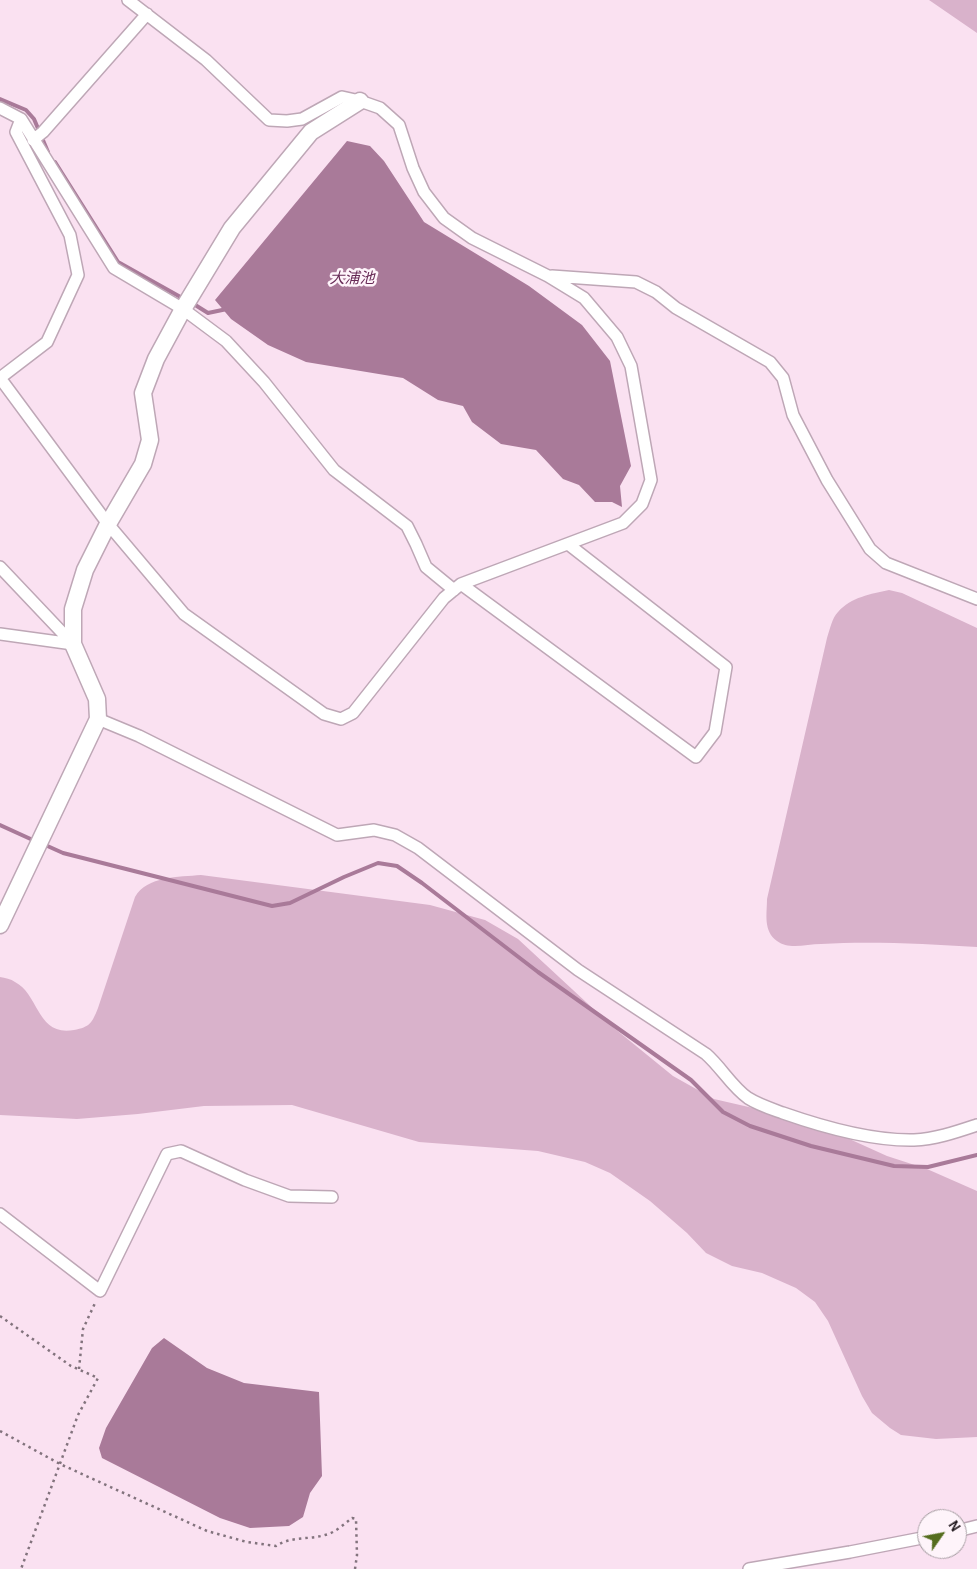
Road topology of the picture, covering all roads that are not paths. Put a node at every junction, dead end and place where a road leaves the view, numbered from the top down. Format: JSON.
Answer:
{"nodes":[{"id":1,"x":128,"y":0,"type":"edge"},
{"id":2,"x":147,"y":14,"type":"junction"},
{"id":3,"x":360,"y":101,"type":"junction"},
{"id":4,"x":0,"y":108,"type":"edge"},
{"id":5,"x":21,"y":119,"type":"junction"},
{"id":6,"x":33,"y":140,"type":"junction"},
{"id":7,"x":548,"y":276,"type":"junction"},
{"id":8,"x":183,"y":309,"type":"junction"},
{"id":9,"x":0,"y":378,"type":"edge"},
{"id":10,"x":108,"y":524,"type":"junction"},
{"id":11,"x":568,"y":544,"type":"junction"},
{"id":12,"x":0,"y":567,"type":"edge"},
{"id":13,"x":458,"y":587,"type":"junction"},
{"id":14,"x":977,"y":599,"type":"edge"},
{"id":15,"x":0,"y":634,"type":"edge"},
{"id":16,"x":73,"y":644,"type":"junction"},
{"id":17,"x":98,"y":719,"type":"junction"},
{"id":18,"x":0,"y":925,"type":"edge"},
{"id":19,"x":977,"y":1125,"type":"edge"},
{"id":20,"x":332,"y":1196,"type":"dead end"},
{"id":21,"x":0,"y":1214,"type":"edge"},
{"id":22,"x":917,"y":1539,"type":"edge"},
{"id":23,"x":749,"y":1569,"type":"edge"}],
"edges":[{"from":1,"to":2,"type":"street"},
{"from":2,"to":3,"type":"street"},
{"from":2,"to":6,"type":"street"},
{"from":3,"to":7,"type":"street"},
{"from":3,"to":8,"type":"street"},
{"from":4,"to":5,"type":"street"},
{"from":5,"to":6,"type":"street"},
{"from":5,"to":9,"type":"street"},
{"from":6,"to":8,"type":"street"},
{"from":7,"to":11,"type":"street"},
{"from":7,"to":14,"type":"street"},
{"from":8,"to":10,"type":"street"},
{"from":8,"to":13,"type":"street"},
{"from":9,"to":10,"type":"street"},
{"from":10,"to":13,"type":"street"},
{"from":10,"to":16,"type":"street"},
{"from":11,"to":13,"type":"street"},
{"from":11,"to":13,"type":"street"},
{"from":12,"to":16,"type":"street"},
{"from":15,"to":16,"type":"street"},
{"from":16,"to":17,"type":"street"},
{"from":17,"to":18,"type":"street"},
{"from":17,"to":19,"type":"street"},
{"from":20,"to":21,"type":"street"},
{"from":22,"to":23,"type":"street"}]}
